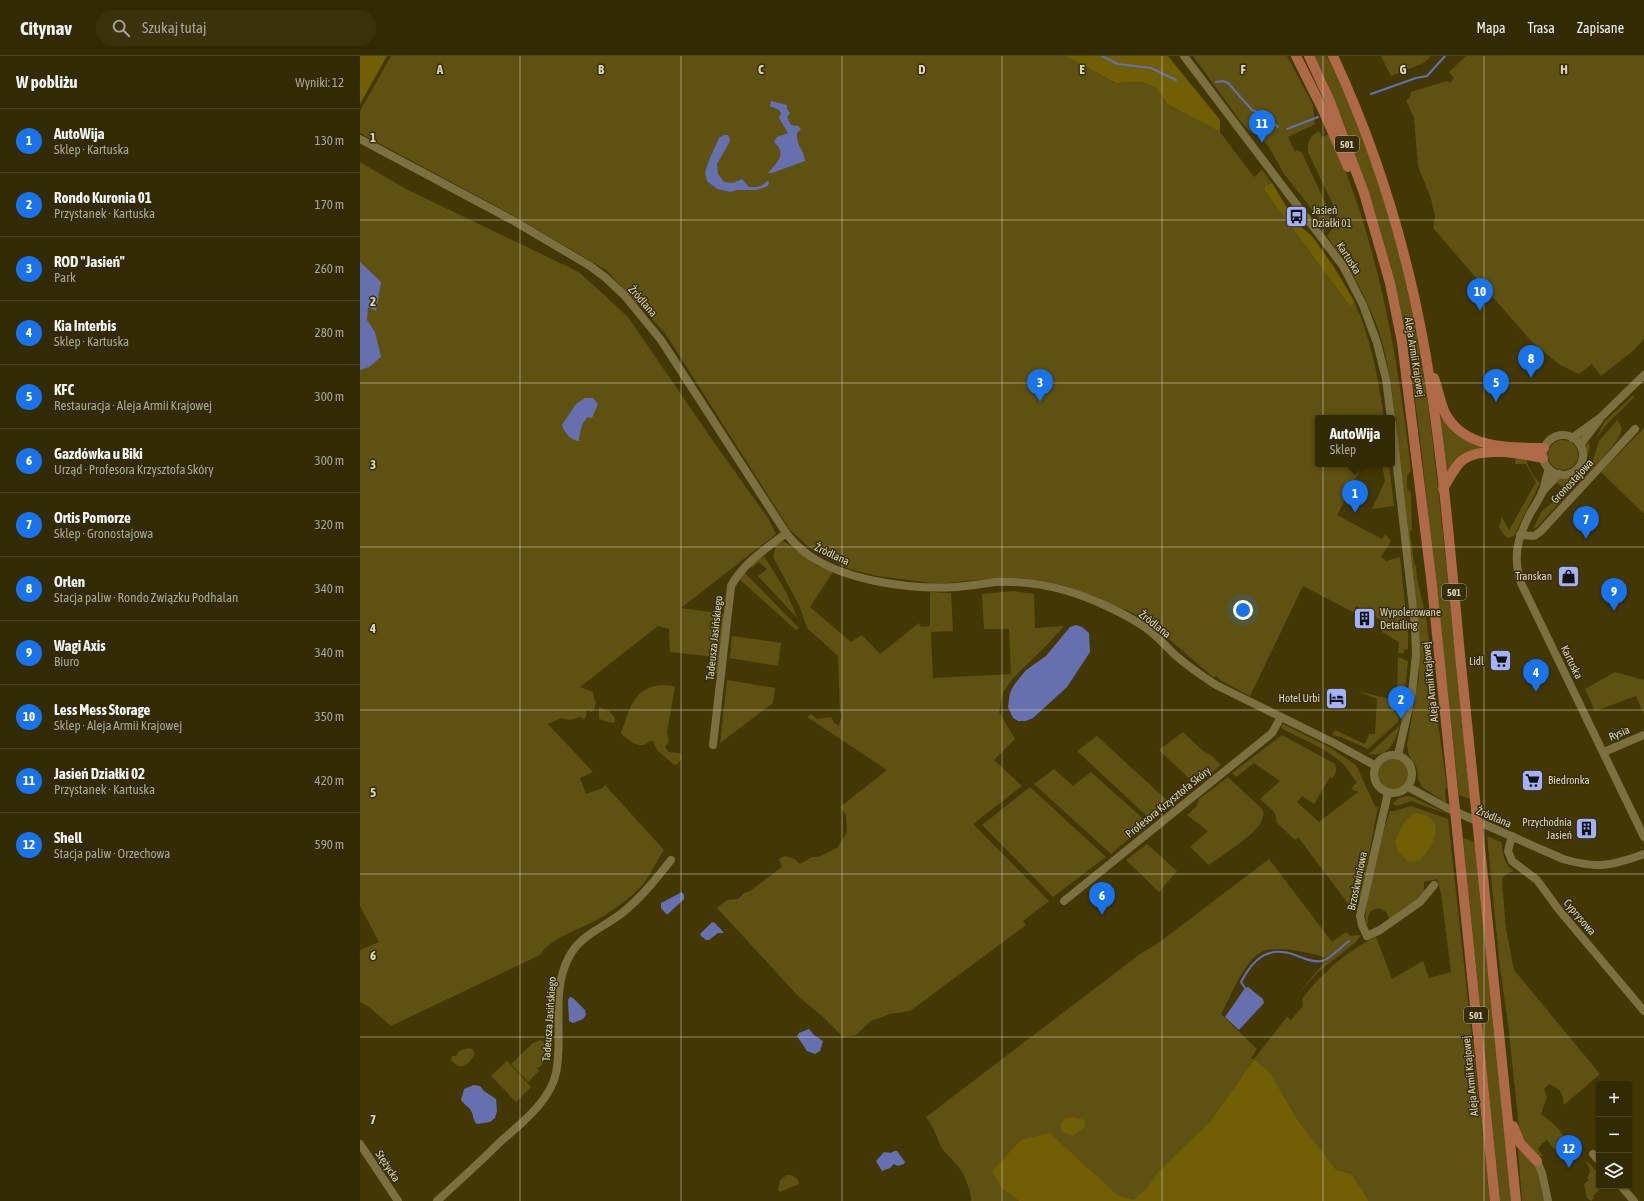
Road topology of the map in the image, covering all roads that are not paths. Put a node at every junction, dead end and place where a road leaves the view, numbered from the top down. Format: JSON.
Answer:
{"nodes":[{"id":1,"x":1184,"y":56,"type":"edge"},
{"id":2,"x":1296,"y":56,"type":"edge"},
{"id":3,"x":1309,"y":56,"type":"edge"},
{"id":4,"x":1333,"y":56,"type":"edge"},
{"id":5,"x":360,"y":138,"type":"edge"},
{"id":6,"x":1377,"y":235,"type":"junction"},
{"id":7,"x":1425,"y":353,"type":"junction"},
{"id":8,"x":1644,"y":375,"type":"edge"},
{"id":9,"x":1391,"y":415,"type":"edge"},
{"id":10,"x":1600,"y":418,"type":"junction"},
{"id":11,"x":1635,"y":429,"type":"dead end"},
{"id":12,"x":1572,"y":438,"type":"junction"},
{"id":13,"x":1580,"y":445,"type":"junction"},
{"id":14,"x":1395,"y":449,"type":"edge"},
{"id":15,"x":1544,"y":453,"type":"junction"},
{"id":16,"x":1549,"y":469,"type":"junction"},
{"id":17,"x":1558,"y":474,"type":"junction"},
{"id":18,"x":1443,"y":489,"type":"junction"},
{"id":19,"x":1542,"y":492,"type":"junction"},
{"id":20,"x":786,"y":533,"type":"junction"},
{"id":21,"x":1520,"y":534,"type":"junction"},
{"id":22,"x":1281,"y":717,"type":"junction"},
{"id":23,"x":1644,"y":734,"type":"edge"},
{"id":24,"x":713,"y":745,"type":"dead end"},
{"id":25,"x":1604,"y":752,"type":"junction"},
{"id":26,"x":1398,"y":755,"type":"junction"},
{"id":27,"x":1376,"y":766,"type":"junction"},
{"id":28,"x":1408,"y":787,"type":"junction"},
{"id":29,"x":1388,"y":793,"type":"junction"},
{"id":30,"x":1512,"y":836,"type":"junction"},
{"id":31,"x":1644,"y":837,"type":"edge"},
{"id":32,"x":1644,"y":854,"type":"edge"},
{"id":33,"x":671,"y":860,"type":"dead end"},
{"id":34,"x":1434,"y":885,"type":"dead end"},
{"id":35,"x":1064,"y":901,"type":"dead end"},
{"id":36,"x":1644,"y":1011,"type":"edge"},
{"id":37,"x":1506,"y":1105,"type":"junction"},
{"id":38,"x":360,"y":1144,"type":"edge"},
{"id":39,"x":1593,"y":1154,"type":"dead end"},
{"id":40,"x":1596,"y":1158,"type":"edge"},
{"id":41,"x":1537,"y":1161,"type":"joint"},
{"id":42,"x":1624,"y":1189,"type":"edge"},
{"id":43,"x":398,"y":1201,"type":"edge"},
{"id":44,"x":437,"y":1201,"type":"edge"},
{"id":45,"x":1495,"y":1201,"type":"edge"},
{"id":46,"x":1516,"y":1201,"type":"edge"},
{"id":47,"x":1548,"y":1201,"type":"edge"},
{"id":48,"x":1634,"y":1201,"type":"edge"}],
"edges":[{"from":1,"to":9,"type":"street","name":"Kartuska"},
{"from":2,"to":6,"type":"main road"},
{"from":3,"to":6,"type":"main road","name":"Aleja Armii Krajowej","number":"501"},
{"from":4,"to":7,"type":"main road","name":"Aleja Armii Krajowej","number":"501"},
{"from":5,"to":20,"type":"street","name":"Źródlana"},
{"from":6,"to":45,"type":"main road","name":"Aleja Armii Krajowej","number":"501"},
{"from":7,"to":15,"type":"main road"},
{"from":7,"to":18,"type":"main road","name":"Aleja Armii Krajowej","number":"501"},
{"from":8,"to":10,"type":"street","name":"Gronostajowa"},
{"from":10,"to":12,"type":"street","name":"Gronostajowa"},
{"from":10,"to":13,"type":"street","name":"Gronostajowa"},
{"from":11,"to":21,"type":"street","name":"Gronostajowa"},
{"from":12,"to":13,"type":"street"},
{"from":12,"to":15,"type":"street"},
{"from":13,"to":17,"type":"street"},
{"from":14,"to":26,"type":"street"},
{"from":15,"to":16,"type":"street"},
{"from":15,"to":18,"type":"main road"},
{"from":16,"to":17,"type":"street"},
{"from":16,"to":19,"type":"street","name":"Kartuska"},
{"from":17,"to":19,"type":"street","name":"Kartuska"},
{"from":18,"to":37,"type":"main road","name":"Aleja Armii Krajowej","number":"501"},
{"from":19,"to":21,"type":"street","name":"Kartuska"},
{"from":20,"to":22,"type":"street","name":"Źródlana"},
{"from":20,"to":24,"type":"street","name":"Tadeusza Jasińskiego"},
{"from":21,"to":25,"type":"street","name":"Kartuska"},
{"from":22,"to":27,"type":"street","name":"Źródlana"},
{"from":22,"to":35,"type":"street","name":"Profesora Krzysztofa Skóry"},
{"from":23,"to":25,"type":"street","name":"Rysia"},
{"from":25,"to":31,"type":"street","name":"Kartuska"},
{"from":26,"to":27,"type":"street"},
{"from":26,"to":28,"type":"street"},
{"from":27,"to":29,"type":"street"},
{"from":28,"to":29,"type":"street"},
{"from":28,"to":30,"type":"street","name":"Źródlana"},
{"from":29,"to":34,"type":"street","name":"Brzoskwiniowa"},
{"from":30,"to":32,"type":"street","name":"Źródlana"},
{"from":30,"to":36,"type":"street","name":"Cyprysowa"},
{"from":33,"to":44,"type":"street","name":"Tadeusza Jasińskiego"},
{"from":37,"to":41,"type":"main road"},
{"from":37,"to":46,"type":"main road","name":"Aleja Armii Krajowej","number":"501"},
{"from":38,"to":43,"type":"street","name":"Stężycka"},
{"from":39,"to":40,"type":"street"},
{"from":41,"to":47,"type":"street"},
{"from":42,"to":48,"type":"street"}]}
